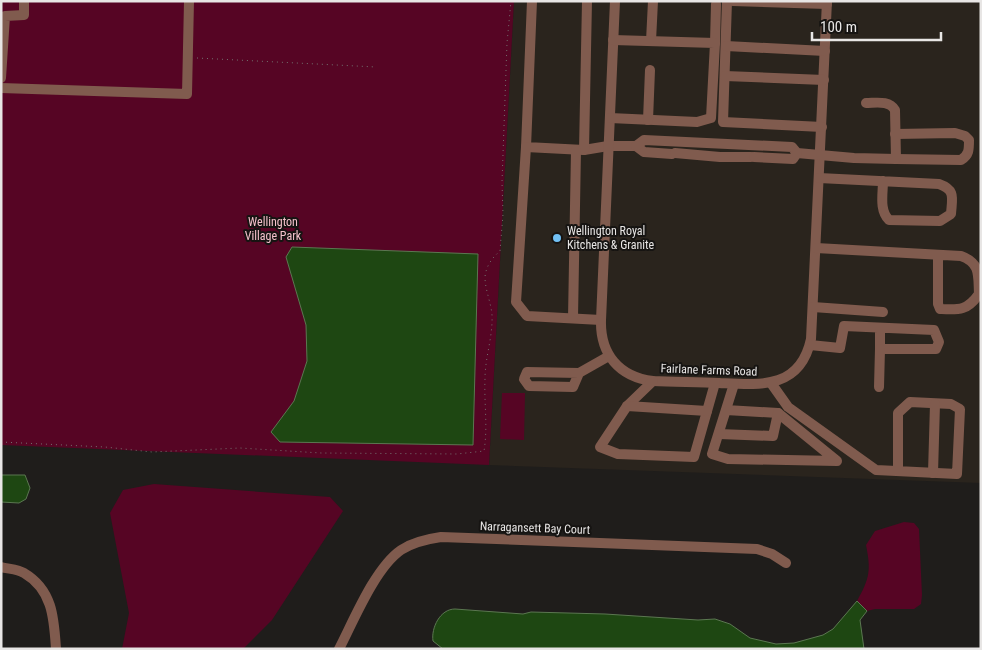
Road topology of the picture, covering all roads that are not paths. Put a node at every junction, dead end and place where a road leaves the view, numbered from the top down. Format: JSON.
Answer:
{"nodes":[{"id":1,"x":24,"y":1,"type":"edge"},
{"id":2,"x":189,"y":1,"type":"edge"},
{"id":3,"x":532,"y":1,"type":"edge"},
{"id":4,"x":587,"y":1,"type":"edge"},
{"id":5,"x":615,"y":1,"type":"edge"},
{"id":6,"x":653,"y":1,"type":"edge"},
{"id":7,"x":728,"y":1,"type":"edge"},
{"id":8,"x":733,"y":1,"type":"edge"},
{"id":9,"x":827,"y":3,"type":"edge"},
{"id":10,"x":716,"y":4,"type":"dead end"},
{"id":11,"x":613,"y":40,"type":"junction"},
{"id":12,"x":651,"y":41,"type":"junction"},
{"id":13,"x":715,"y":43,"type":"junction"},
{"id":14,"x":726,"y":46,"type":"junction"},
{"id":15,"x":825,"y":51,"type":"junction"},
{"id":16,"x":650,"y":70,"type":"dead end"},
{"id":17,"x":725,"y":76,"type":"junction"},
{"id":18,"x":1,"y":78,"type":"edge"},
{"id":19,"x":824,"y":80,"type":"junction"},
{"id":20,"x":1,"y":88,"type":"edge"},
{"id":21,"x":866,"y":103,"type":"dead end"},
{"id":22,"x":610,"y":118,"type":"junction"},
{"id":23,"x":648,"y":120,"type":"junction"},
{"id":24,"x":822,"y":127,"type":"junction"},
{"id":25,"x":895,"y":134,"type":"junction"},
{"id":26,"x":526,"y":146,"type":"junction"},
{"id":27,"x":608,"y":146,"type":"junction"},
{"id":28,"x":636,"y":146,"type":"junction"},
{"id":29,"x":580,"y":150,"type":"junction"},
{"id":30,"x":796,"y":153,"type":"junction"},
{"id":31,"x":820,"y":154,"type":"junction"},
{"id":32,"x":896,"y":159,"type":"junction"},
{"id":33,"x":819,"y":178,"type":"junction"},
{"id":34,"x":883,"y":181,"type":"junction"},
{"id":35,"x":816,"y":248,"type":"junction"},
{"id":36,"x":938,"y":255,"type":"junction"},
{"id":37,"x":813,"y":307,"type":"junction"},
{"id":38,"x":883,"y":312,"type":"dead end"},
{"id":39,"x":573,"y":318,"type":"junction"},
{"id":40,"x":601,"y":320,"type":"junction"},
{"id":41,"x":880,"y":328,"type":"junction"},
{"id":42,"x":810,"y":345,"type":"junction"},
{"id":43,"x":880,"y":349,"type":"junction"},
{"id":44,"x":609,"y":356,"type":"junction"},
{"id":45,"x":579,"y":373,"type":"junction"},
{"id":46,"x":653,"y":381,"type":"junction"},
{"id":47,"x":715,"y":383,"type":"junction"},
{"id":48,"x":771,"y":383,"type":"junction"},
{"id":49,"x":734,"y":384,"type":"junction"},
{"id":50,"x":879,"y":387,"type":"dead end"},
{"id":51,"x":936,"y":404,"type":"junction"},
{"id":52,"x":627,"y":406,"type":"junction"},
{"id":53,"x":726,"y":410,"type":"junction"},
{"id":54,"x":707,"y":411,"type":"junction"},
{"id":55,"x":778,"y":413,"type":"junction"},
{"id":56,"x":718,"y":434,"type":"junction"},
{"id":57,"x":898,"y":471,"type":"junction"},
{"id":58,"x":933,"y":473,"type":"junction"},
{"id":59,"x":786,"y":563,"type":"dead end"},
{"id":60,"x":1,"y":567,"type":"edge"},
{"id":61,"x":56,"y":649,"type":"edge"},
{"id":62,"x":339,"y":649,"type":"edge"}],
"edges":[{"from":1,"to":18,"type":"street"},
{"from":2,"to":20,"type":"street"},
{"from":3,"to":26,"type":"street"},
{"from":4,"to":29,"type":"street"},
{"from":5,"to":11,"type":"street","name":"Fairlane Farms Road"},
{"from":6,"to":12,"type":"street"},
{"from":7,"to":14,"type":"street"},
{"from":8,"to":9,"type":"street"},
{"from":9,"to":15,"type":"street","name":"Fairlane Farms Road"},
{"from":10,"to":13,"type":"street"},
{"from":11,"to":12,"type":"street"},
{"from":11,"to":22,"type":"street","name":"Fairlane Farms Road"},
{"from":12,"to":13,"type":"street"},
{"from":13,"to":23,"type":"street"},
{"from":14,"to":15,"type":"street"},
{"from":14,"to":17,"type":"street"},
{"from":15,"to":19,"type":"street","name":"Fairlane Farms Road"},
{"from":16,"to":23,"type":"street"},
{"from":17,"to":19,"type":"street"},
{"from":17,"to":24,"type":"street"},
{"from":19,"to":24,"type":"street","name":"Fairlane Farms Road"},
{"from":21,"to":25,"type":"street"},
{"from":22,"to":23,"type":"street"},
{"from":22,"to":27,"type":"street","name":"Fairlane Farms Road"},
{"from":24,"to":31,"type":"street","name":"Fairlane Farms Road"},
{"from":25,"to":32,"type":"street"},
{"from":25,"to":32,"type":"street"},
{"from":26,"to":29,"type":"street"},
{"from":26,"to":39,"type":"street"},
{"from":27,"to":28,"type":"street"},
{"from":27,"to":29,"type":"street"},
{"from":27,"to":40,"type":"street","name":"Fairlane Farms Road"},
{"from":28,"to":30,"type":"street"},
{"from":28,"to":30,"type":"street"},
{"from":29,"to":39,"type":"street"},
{"from":30,"to":31,"type":"street"},
{"from":31,"to":32,"type":"street"},
{"from":31,"to":33,"type":"street","name":"Fairlane Farms Road"},
{"from":33,"to":34,"type":"street"},
{"from":33,"to":35,"type":"street","name":"Fairlane Farms Road"},
{"from":34,"to":34,"type":"street"},
{"from":35,"to":36,"type":"street"},
{"from":35,"to":37,"type":"street","name":"Fairlane Farms Road"},
{"from":36,"to":36,"type":"street"},
{"from":37,"to":38,"type":"street"},
{"from":37,"to":42,"type":"street","name":"Fairlane Farms Road"},
{"from":39,"to":40,"type":"street"},
{"from":40,"to":44,"type":"street","name":"Fairlane Farms Road"},
{"from":41,"to":42,"type":"street"},
{"from":41,"to":43,"type":"street"},
{"from":41,"to":43,"type":"street"},
{"from":42,"to":48,"type":"street","name":"Fairlane Farms Road"},
{"from":43,"to":50,"type":"street"},
{"from":44,"to":45,"type":"street"},
{"from":44,"to":46,"type":"street","name":"Fairlane Farms Road"},
{"from":45,"to":45,"type":"street"},
{"from":46,"to":47,"type":"street","name":"Fairlane Farms Road"},
{"from":46,"to":52,"type":"street"},
{"from":47,"to":49,"type":"street","name":"Fairlane Farms Road"},
{"from":47,"to":54,"type":"street"},
{"from":48,"to":49,"type":"street","name":"Fairlane Farms Road"},
{"from":48,"to":57,"type":"street"},
{"from":49,"to":53,"type":"street"},
{"from":51,"to":57,"type":"street"},
{"from":51,"to":58,"type":"street"},
{"from":51,"to":58,"type":"street"},
{"from":52,"to":54,"type":"street"},
{"from":52,"to":54,"type":"street"},
{"from":53,"to":55,"type":"street"},
{"from":53,"to":56,"type":"street"},
{"from":55,"to":56,"type":"street"},
{"from":55,"to":56,"type":"street"},
{"from":57,"to":58,"type":"street"},
{"from":59,"to":62,"type":"street","name":"Narragansett Bay Court"},
{"from":60,"to":61,"type":"street"}]}
